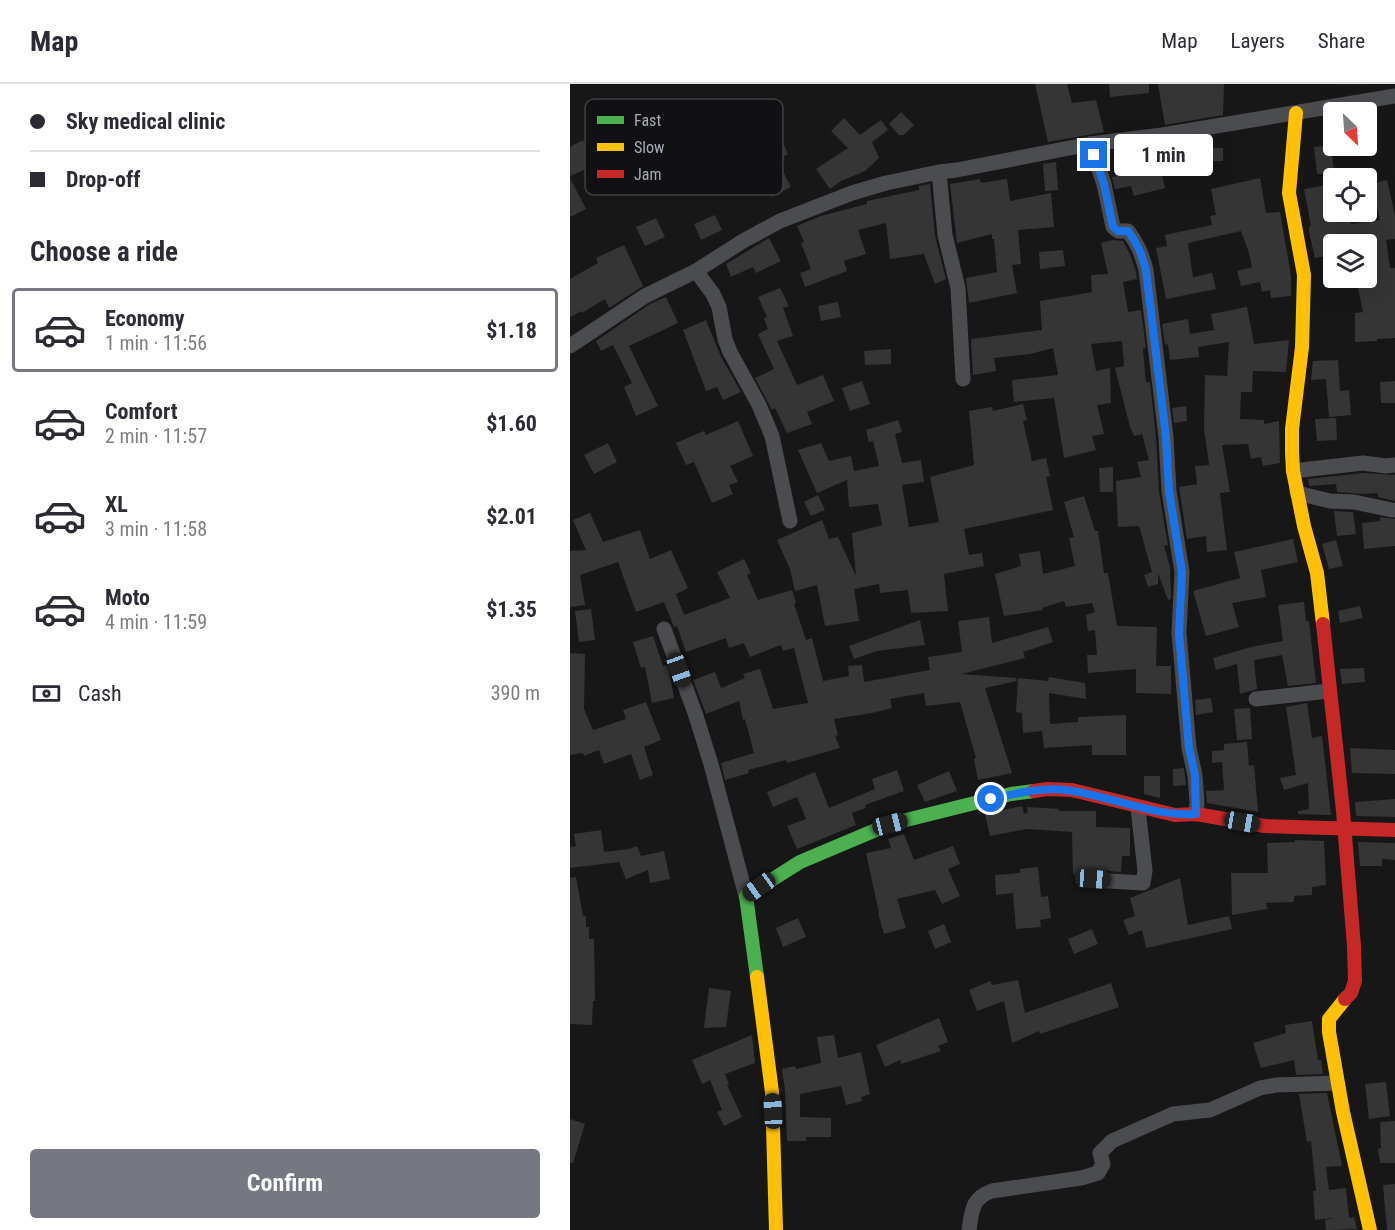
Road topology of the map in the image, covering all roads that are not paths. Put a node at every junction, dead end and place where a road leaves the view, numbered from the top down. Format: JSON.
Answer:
{"nodes":[{"id":1,"x":1395,"y":96,"type":"edge"},
{"id":2,"x":1296,"y":113,"type":"junction"},
{"id":3,"x":1090,"y":144,"type":"junction"},
{"id":4,"x":939,"y":172,"type":"junction"},
{"id":5,"x":696,"y":272,"type":"junction"},
{"id":6,"x":570,"y":346,"type":"edge"},
{"id":7,"x":963,"y":380,"type":"dead end"},
{"id":8,"x":1395,"y":465,"type":"edge"},
{"id":9,"x":1293,"y":471,"type":"junction"},
{"id":10,"x":1297,"y":493,"type":"junction"},
{"id":11,"x":1392,"y":510,"type":"dead end"},
{"id":12,"x":790,"y":521,"type":"dead end"},
{"id":13,"x":664,"y":629,"type":"dead end"},
{"id":14,"x":1329,"y":691,"type":"junction"},
{"id":15,"x":1256,"y":699,"type":"dead end"},
{"id":16,"x":1138,"y":808,"type":"junction"},
{"id":17,"x":1196,"y":814,"type":"junction"},
{"id":18,"x":1343,"y":828,"type":"junction"},
{"id":19,"x":1395,"y":830,"type":"edge"},
{"id":20,"x":1093,"y":879,"type":"dead end"},
{"id":21,"x":746,"y":896,"type":"junction"},
{"id":22,"x":1337,"y":1083,"type":"junction"},
{"id":23,"x":776,"y":1230,"type":"edge"},
{"id":24,"x":969,"y":1230,"type":"edge"},
{"id":25,"x":1370,"y":1230,"type":"edge"}],
"edges":[{"from":1,"to":2,"type":"street"},
{"from":2,"to":3,"type":"street"},
{"from":2,"to":9,"type":"street"},
{"from":3,"to":4,"type":"street"},
{"from":3,"to":17,"type":"street"},
{"from":4,"to":5,"type":"street"},
{"from":4,"to":7,"type":"street"},
{"from":5,"to":6,"type":"street"},
{"from":5,"to":12,"type":"street"},
{"from":8,"to":9,"type":"street"},
{"from":9,"to":10,"type":"street"},
{"from":10,"to":11,"type":"street"},
{"from":10,"to":14,"type":"street"},
{"from":13,"to":21,"type":"street"},
{"from":14,"to":15,"type":"street"},
{"from":14,"to":18,"type":"street"},
{"from":16,"to":17,"type":"street"},
{"from":16,"to":20,"type":"street"},
{"from":16,"to":21,"type":"street"},
{"from":17,"to":18,"type":"street"},
{"from":18,"to":19,"type":"street"},
{"from":18,"to":22,"type":"street"},
{"from":21,"to":23,"type":"street"},
{"from":22,"to":24,"type":"street"},
{"from":22,"to":25,"type":"street"}]}
